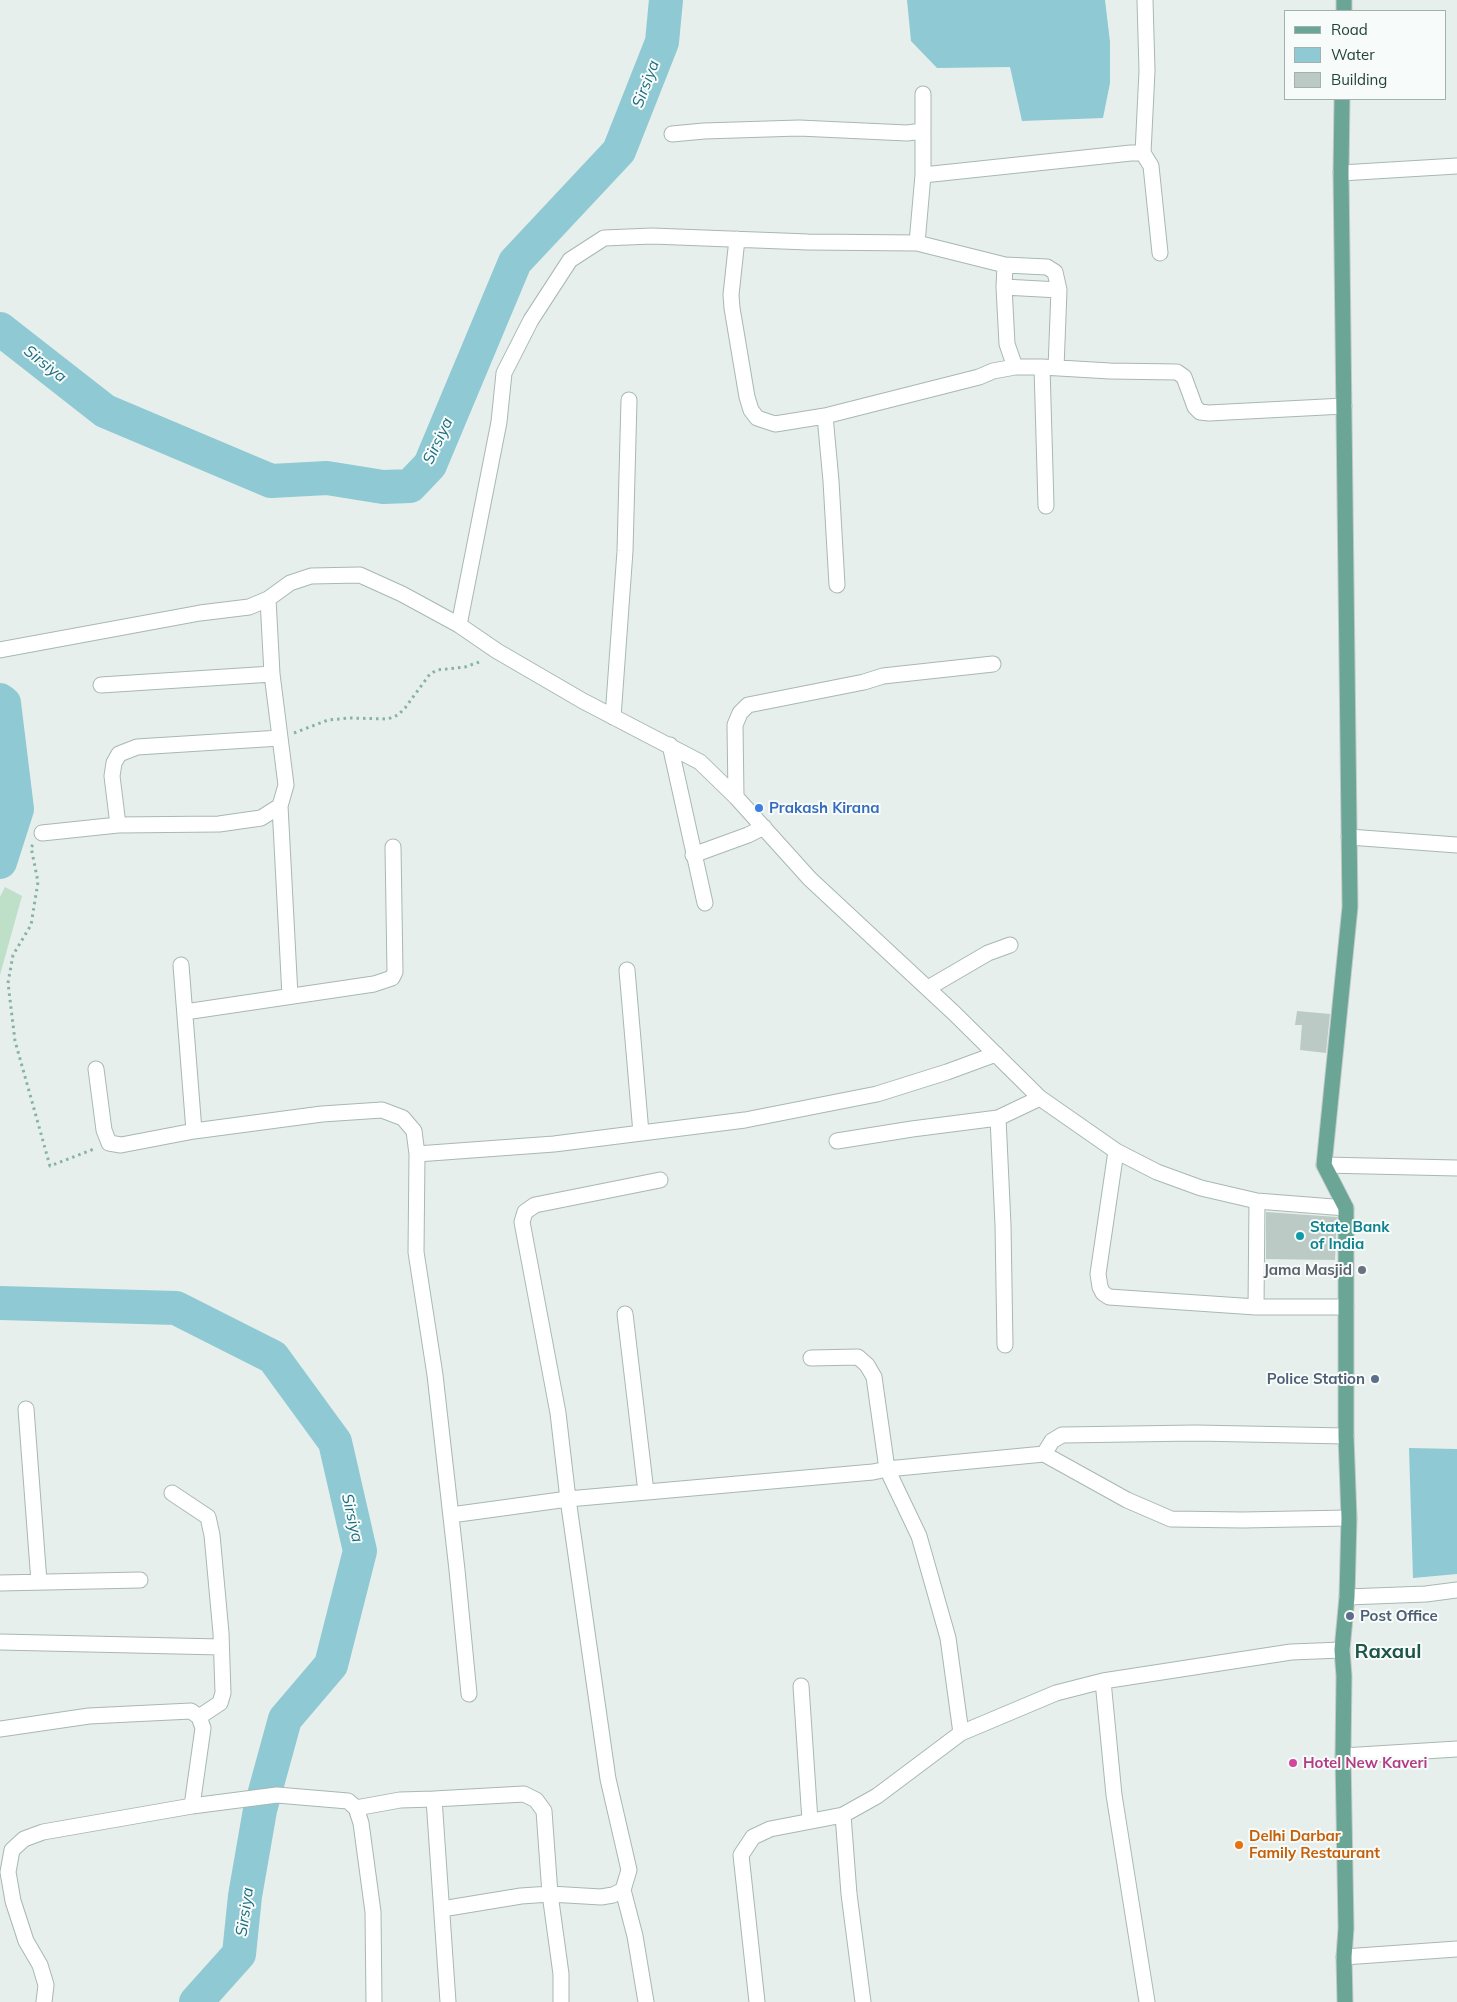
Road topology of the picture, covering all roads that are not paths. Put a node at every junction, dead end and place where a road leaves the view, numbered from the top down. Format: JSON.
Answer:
{"nodes":[{"id":1,"x":1145,"y":0,"type":"edge"},
{"id":2,"x":923,"y":94,"type":"dead end"},
{"id":3,"x":1342,"y":100,"type":"edge"},
{"id":4,"x":923,"y":131,"type":"junction"},
{"id":5,"x":672,"y":134,"type":"dead end"},
{"id":6,"x":1143,"y":153,"type":"junction"},
{"id":7,"x":1457,"y":166,"type":"edge"},
{"id":8,"x":1341,"y":173,"type":"junction"},
{"id":9,"x":923,"y":175,"type":"junction"},
{"id":10,"x":737,"y":239,"type":"junction"},
{"id":11,"x":917,"y":243,"type":"junction"},
{"id":12,"x":1160,"y":253,"type":"dead end"},
{"id":13,"x":1005,"y":265,"type":"junction"},
{"id":14,"x":1004,"y":287,"type":"junction"},
{"id":15,"x":1059,"y":290,"type":"junction"},
{"id":16,"x":1015,"y":367,"type":"junction"},
{"id":17,"x":1049,"y":368,"type":"junction"},
{"id":18,"x":629,"y":400,"type":"dead end"},
{"id":19,"x":1344,"y":406,"type":"junction"},
{"id":20,"x":824,"y":416,"type":"junction"},
{"id":21,"x":1046,"y":506,"type":"dead end"},
{"id":22,"x":836,"y":585,"type":"dead end"},
{"id":23,"x":268,"y":599,"type":"junction"},
{"id":24,"x":459,"y":625,"type":"junction"},
{"id":25,"x":0,"y":650,"type":"edge"},
{"id":26,"x":993,"y":664,"type":"dead end"},
{"id":27,"x":272,"y":674,"type":"junction"},
{"id":28,"x":100,"y":685,"type":"dead end"},
{"id":29,"x":613,"y":717,"type":"junction"},
{"id":30,"x":280,"y":738,"type":"junction"},
{"id":31,"x":670,"y":745,"type":"junction"},
{"id":32,"x":736,"y":797,"type":"junction"},
{"id":33,"x":280,"y":806,"type":"junction"},
{"id":34,"x":118,"y":825,"type":"junction"},
{"id":35,"x":764,"y":827,"type":"junction"},
{"id":36,"x":42,"y":834,"type":"road end"},
{"id":37,"x":1350,"y":837,"type":"junction"},
{"id":38,"x":1457,"y":845,"type":"edge"},
{"id":39,"x":393,"y":847,"type":"dead end"},
{"id":40,"x":693,"y":855,"type":"junction"},
{"id":41,"x":705,"y":904,"type":"dead end"},
{"id":42,"x":1010,"y":945,"type":"dead end"},
{"id":43,"x":182,"y":965,"type":"dead end"},
{"id":44,"x":627,"y":970,"type":"dead end"},
{"id":45,"x":928,"y":988,"type":"junction"},
{"id":46,"x":290,"y":996,"type":"junction"},
{"id":47,"x":185,"y":1012,"type":"junction"},
{"id":48,"x":996,"y":1054,"type":"junction"},
{"id":49,"x":96,"y":1069,"type":"dead end"},
{"id":50,"x":1040,"y":1098,"type":"junction"},
{"id":51,"x":998,"y":1118,"type":"junction"},
{"id":52,"x":194,"y":1131,"type":"junction"},
{"id":53,"x":641,"y":1133,"type":"junction"},
{"id":54,"x":837,"y":1141,"type":"dead end"},
{"id":55,"x":1116,"y":1151,"type":"junction"},
{"id":56,"x":417,"y":1154,"type":"junction"},
{"id":57,"x":1324,"y":1166,"type":"junction"},
{"id":58,"x":1457,"y":1168,"type":"edge"},
{"id":59,"x":660,"y":1180,"type":"dead end"},
{"id":60,"x":1257,"y":1201,"type":"junction"},
{"id":61,"x":1346,"y":1208,"type":"junction"},
{"id":62,"x":1256,"y":1306,"type":"junction"},
{"id":63,"x":1346,"y":1307,"type":"junction"},
{"id":64,"x":625,"y":1314,"type":"dead end"},
{"id":65,"x":1005,"y":1345,"type":"dead end"},
{"id":66,"x":811,"y":1358,"type":"dead end"},
{"id":67,"x":26,"y":1409,"type":"dead end"},
{"id":68,"x":1346,"y":1436,"type":"junction"},
{"id":69,"x":1044,"y":1454,"type":"junction"},
{"id":70,"x":887,"y":1469,"type":"junction"},
{"id":71,"x":646,"y":1492,"type":"junction"},
{"id":72,"x":172,"y":1493,"type":"dead end"},
{"id":73,"x":568,"y":1499,"type":"junction"},
{"id":74,"x":451,"y":1515,"type":"junction"},
{"id":75,"x":1350,"y":1518,"type":"junction"},
{"id":76,"x":140,"y":1580,"type":"dead end"},
{"id":77,"x":39,"y":1582,"type":"junction"},
{"id":78,"x":0,"y":1583,"type":"edge"},
{"id":79,"x":1457,"y":1590,"type":"edge"},
{"id":80,"x":1346,"y":1597,"type":"junction"},
{"id":81,"x":0,"y":1642,"type":"edge"},
{"id":82,"x":221,"y":1647,"type":"junction"},
{"id":83,"x":1342,"y":1650,"type":"junction"},
{"id":84,"x":1103,"y":1681,"type":"junction"},
{"id":85,"x":801,"y":1686,"type":"dead end"},
{"id":86,"x":469,"y":1694,"type":"dead end"},
{"id":87,"x":200,"y":1717,"type":"junction"},
{"id":88,"x":0,"y":1729,"type":"edge"},
{"id":89,"x":961,"y":1733,"type":"junction"},
{"id":90,"x":1457,"y":1749,"type":"edge"},
{"id":91,"x":1343,"y":1756,"type":"junction"},
{"id":92,"x":434,"y":1799,"type":"junction"},
{"id":93,"x":192,"y":1806,"type":"junction"},
{"id":94,"x":356,"y":1808,"type":"junction"},
{"id":95,"x":842,"y":1815,"type":"junction"},
{"id":96,"x":810,"y":1821,"type":"junction"},
{"id":97,"x":6,"y":1850,"type":"edge"},
{"id":98,"x":623,"y":1890,"type":"junction"},
{"id":99,"x":550,"y":1894,"type":"junction"},
{"id":100,"x":442,"y":1909,"type":"junction"},
{"id":101,"x":1457,"y":1949,"type":"edge"},
{"id":102,"x":1344,"y":1957,"type":"junction"},
{"id":103,"x":44,"y":2002,"type":"edge"},
{"id":104,"x":374,"y":2002,"type":"edge"},
{"id":105,"x":448,"y":2002,"type":"edge"},
{"id":106,"x":561,"y":2002,"type":"edge"},
{"id":107,"x":646,"y":2002,"type":"edge"},
{"id":108,"x":756,"y":2002,"type":"edge"},
{"id":109,"x":863,"y":2002,"type":"edge"},
{"id":110,"x":1147,"y":2002,"type":"edge"},
{"id":111,"x":1345,"y":2002,"type":"edge"}],
"edges":[{"from":1,"to":6,"type":"street"},
{"from":2,"to":4,"type":"street"},
{"from":3,"to":8,"type":"main road"},
{"from":4,"to":5,"type":"street"},
{"from":4,"to":9,"type":"street"},
{"from":6,"to":9,"type":"street"},
{"from":6,"to":12,"type":"street"},
{"from":7,"to":8,"type":"street"},
{"from":8,"to":19,"type":"main road"},
{"from":9,"to":11,"type":"street"},
{"from":10,"to":11,"type":"street"},
{"from":10,"to":20,"type":"street"},
{"from":10,"to":24,"type":"street"},
{"from":11,"to":13,"type":"street"},
{"from":13,"to":14,"type":"street"},
{"from":13,"to":15,"type":"street"},
{"from":14,"to":15,"type":"street"},
{"from":14,"to":16,"type":"street"},
{"from":15,"to":17,"type":"street"},
{"from":16,"to":17,"type":"street"},
{"from":16,"to":20,"type":"street"},
{"from":17,"to":19,"type":"street"},
{"from":17,"to":21,"type":"street"},
{"from":18,"to":29,"type":"street"},
{"from":19,"to":37,"type":"main road"},
{"from":20,"to":22,"type":"street"},
{"from":23,"to":24,"type":"street"},
{"from":23,"to":25,"type":"street"},
{"from":23,"to":27,"type":"street"},
{"from":24,"to":29,"type":"street"},
{"from":26,"to":32,"type":"street"},
{"from":27,"to":28,"type":"street"},
{"from":27,"to":30,"type":"street"},
{"from":29,"to":31,"type":"street"},
{"from":30,"to":33,"type":"street"},
{"from":30,"to":34,"type":"street"},
{"from":31,"to":32,"type":"street"},
{"from":31,"to":40,"type":"street"},
{"from":32,"to":35,"type":"street"},
{"from":33,"to":34,"type":"street"},
{"from":33,"to":46,"type":"street"},
{"from":34,"to":36,"type":"street"},
{"from":35,"to":40,"type":"street"},
{"from":35,"to":45,"type":"street"},
{"from":37,"to":38,"type":"street"},
{"from":37,"to":57,"type":"main road"},
{"from":39,"to":46,"type":"street"},
{"from":40,"to":41,"type":"street"},
{"from":42,"to":45,"type":"street"},
{"from":43,"to":47,"type":"street"},
{"from":44,"to":53,"type":"street"},
{"from":45,"to":48,"type":"street"},
{"from":46,"to":47,"type":"street"},
{"from":47,"to":52,"type":"street"},
{"from":48,"to":50,"type":"street"},
{"from":48,"to":53,"type":"street"},
{"from":49,"to":52,"type":"street"},
{"from":50,"to":51,"type":"street"},
{"from":50,"to":55,"type":"street"},
{"from":51,"to":54,"type":"street"},
{"from":51,"to":65,"type":"street"},
{"from":52,"to":56,"type":"street"},
{"from":53,"to":56,"type":"street"},
{"from":55,"to":60,"type":"street"},
{"from":55,"to":62,"type":"street"},
{"from":56,"to":74,"type":"street"},
{"from":57,"to":58,"type":"street"},
{"from":57,"to":61,"type":"main road"},
{"from":59,"to":73,"type":"street"},
{"from":60,"to":61,"type":"street"},
{"from":60,"to":62,"type":"street"},
{"from":61,"to":63,"type":"main road"},
{"from":62,"to":63,"type":"street"},
{"from":63,"to":68,"type":"main road"},
{"from":64,"to":71,"type":"street"},
{"from":66,"to":70,"type":"street"},
{"from":67,"to":77,"type":"street"},
{"from":68,"to":69,"type":"street"},
{"from":68,"to":75,"type":"main road"},
{"from":69,"to":70,"type":"street"},
{"from":69,"to":75,"type":"street"},
{"from":70,"to":71,"type":"street"},
{"from":70,"to":89,"type":"street"},
{"from":71,"to":73,"type":"street"},
{"from":72,"to":82,"type":"street"},
{"from":73,"to":74,"type":"street"},
{"from":73,"to":98,"type":"street"},
{"from":74,"to":86,"type":"street"},
{"from":75,"to":80,"type":"main road"},
{"from":76,"to":77,"type":"street"},
{"from":77,"to":78,"type":"street"},
{"from":79,"to":80,"type":"street"},
{"from":80,"to":83,"type":"main road"},
{"from":81,"to":82,"type":"street"},
{"from":82,"to":87,"type":"street"},
{"from":83,"to":84,"type":"street"},
{"from":83,"to":91,"type":"main road"},
{"from":84,"to":89,"type":"street"},
{"from":84,"to":110,"type":"street"},
{"from":85,"to":96,"type":"street"},
{"from":87,"to":88,"type":"street"},
{"from":87,"to":93,"type":"street"},
{"from":89,"to":95,"type":"street"},
{"from":90,"to":91,"type":"street"},
{"from":91,"to":102,"type":"main road"},
{"from":92,"to":94,"type":"street"},
{"from":92,"to":99,"type":"street"},
{"from":92,"to":100,"type":"street"},
{"from":93,"to":94,"type":"street"},
{"from":93,"to":97,"type":"street"},
{"from":94,"to":104,"type":"street"},
{"from":95,"to":96,"type":"street"},
{"from":95,"to":109,"type":"street"},
{"from":96,"to":108,"type":"street"},
{"from":97,"to":103,"type":"street"},
{"from":98,"to":99,"type":"street"},
{"from":98,"to":107,"type":"street"},
{"from":99,"to":100,"type":"street"},
{"from":99,"to":106,"type":"street"},
{"from":100,"to":105,"type":"street"},
{"from":101,"to":102,"type":"street"},
{"from":102,"to":111,"type":"main road"}]}
